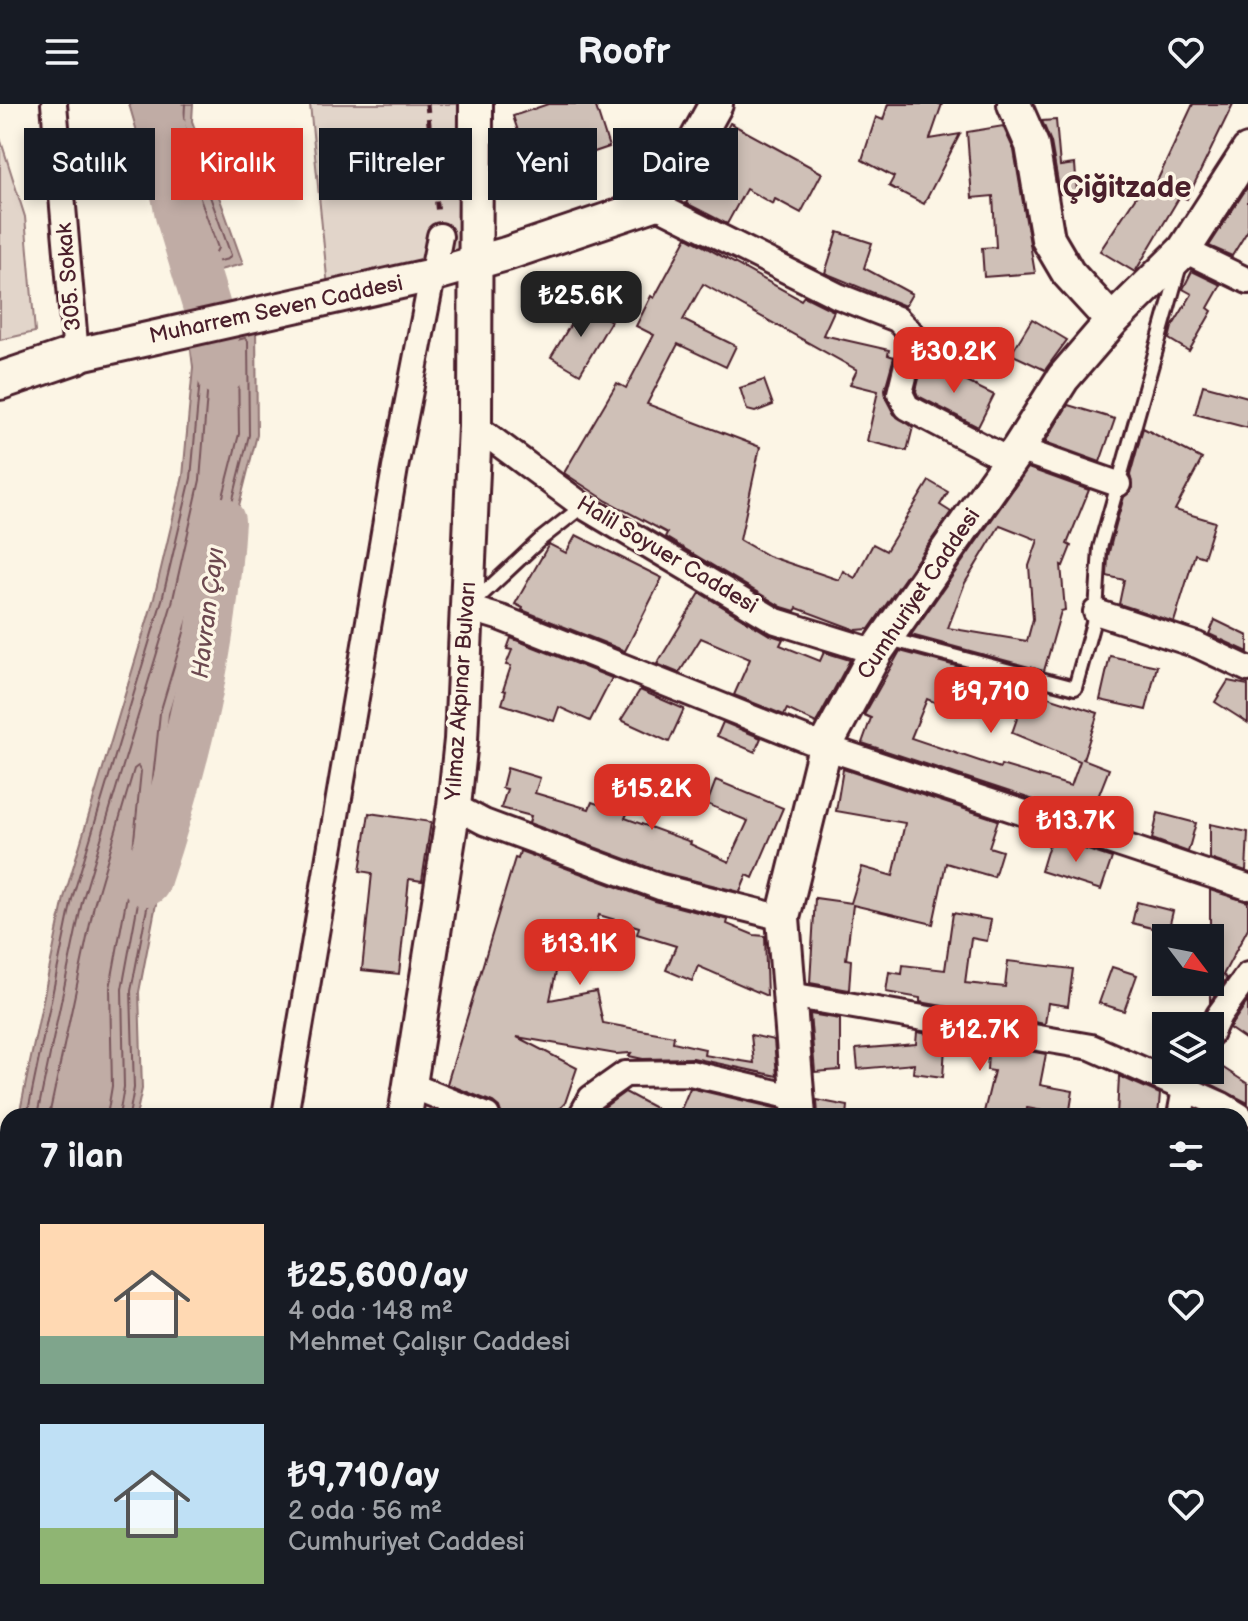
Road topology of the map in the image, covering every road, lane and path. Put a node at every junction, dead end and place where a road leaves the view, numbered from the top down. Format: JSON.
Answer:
{"nodes":[{"id":1,"x":54,"y":104,"type":"edge"},
{"id":2,"x":427,"y":104,"type":"edge"},
{"id":3,"x":476,"y":104,"type":"edge"},
{"id":4,"x":716,"y":104,"type":"edge"},
{"id":5,"x":1014,"y":104,"type":"edge"},
{"id":6,"x":1248,"y":151,"type":"edge"},
{"id":7,"x":654,"y":204,"type":"junction"},
{"id":8,"x":440,"y":236,"type":"joint"},
{"id":9,"x":1184,"y":250,"type":"junction"},
{"id":10,"x":476,"y":263,"type":"junction"},
{"id":11,"x":432,"y":275,"type":"junction"},
{"id":12,"x":1248,"y":281,"type":"edge"},
{"id":13,"x":1112,"y":321,"type":"junction"},
{"id":14,"x":90,"y":352,"type":"junction"},
{"id":15,"x":0,"y":363,"type":"edge"},
{"id":16,"x":0,"y":381,"type":"edge"},
{"id":17,"x":475,"y":426,"type":"junction"},
{"id":18,"x":1014,"y":455,"type":"junction"},
{"id":19,"x":1118,"y":484,"type":"junction"},
{"id":20,"x":583,"y":506,"type":"junction"},
{"id":21,"x":468,"y":608,"type":"junction"},
{"id":22,"x":1096,"y":612,"type":"junction"},
{"id":23,"x":881,"y":645,"type":"junction"},
{"id":24,"x":1248,"y":669,"type":"edge"},
{"id":25,"x":825,"y":747,"type":"junction"},
{"id":26,"x":454,"y":806,"type":"junction"},
{"id":27,"x":1248,"y":887,"type":"edge"},
{"id":28,"x":783,"y":918,"type":"junction"},
{"id":29,"x":1248,"y":975,"type":"edge"},
{"id":30,"x":790,"y":995,"type":"junction"},
{"id":31,"x":1221,"y":1012,"type":"edge"},
{"id":32,"x":1152,"y":1067,"type":"edge"},
{"id":33,"x":1188,"y":1084,"type":"edge"},
{"id":34,"x":1195,"y":1084,"type":"edge"},
{"id":35,"x":408,"y":1100,"type":"edge"},
{"id":36,"x":799,"y":1107,"type":"edge"},
{"id":37,"x":286,"y":1108,"type":"edge"},
{"id":38,"x":448,"y":1108,"type":"edge"},
{"id":39,"x":585,"y":1108,"type":"edge"},
{"id":40,"x":1182,"y":1108,"type":"edge"},
{"id":41,"x":1227,"y":1108,"type":"edge"}],
"edges":[{"from":1,"to":14,"type":"street","name":"305. Sokak"},
{"from":2,"to":8,"type":"path"},
{"from":3,"to":10,"type":"main road","name":"Yılmaz Akpınar Bulvarı"},
{"from":4,"to":7,"type":"main road"},
{"from":5,"to":13,"type":"main road"},
{"from":6,"to":9,"type":"main road","name":"Cumhuriyet Caddesi"},
{"from":7,"to":10,"type":"main road","name":"Muharrem Seven Caddesi"},
{"from":7,"to":18,"type":"street"},
{"from":8,"to":11,"type":"street"},
{"from":9,"to":12,"type":"street"},
{"from":9,"to":13,"type":"main road","name":"Cumhuriyet Caddesi"},
{"from":9,"to":19,"type":"lane"},
{"from":10,"to":11,"type":"main road","name":"Muharrem Seven Caddesi"},
{"from":10,"to":17,"type":"main road","name":"Yılmaz Akpınar Bulvarı"},
{"from":11,"to":14,"type":"main road","name":"Muharrem Seven Caddesi"},
{"from":11,"to":37,"type":"street"},
{"from":13,"to":18,"type":"main road","name":"Cumhuriyet Caddesi"},
{"from":14,"to":15,"type":"main road","name":"Muharrem Seven Caddesi"},
{"from":14,"to":16,"type":"main road","name":"Muharrem Seven Caddesi"},
{"from":17,"to":20,"type":"street","name":"Halil Soyuer Caddesi"},
{"from":17,"to":21,"type":"main road","name":"Yılmaz Akpınar Bulvarı"},
{"from":18,"to":19,"type":"street"},
{"from":18,"to":23,"type":"main road","name":"Cumhuriyet Caddesi"},
{"from":19,"to":22,"type":"lane"},
{"from":20,"to":21,"type":"lane"},
{"from":20,"to":23,"type":"street","name":"Halil Soyuer Caddesi"},
{"from":21,"to":25,"type":"street"},
{"from":21,"to":26,"type":"main road","name":"Yılmaz Akpınar Bulvarı"},
{"from":22,"to":23,"type":"lane"},
{"from":22,"to":24,"type":"street"},
{"from":23,"to":25,"type":"main road","name":"Cumhuriyet Caddesi"},
{"from":25,"to":27,"type":"street"},
{"from":25,"to":28,"type":"main road","name":"Cumhuriyet Caddesi"},
{"from":26,"to":28,"type":"street"},
{"from":26,"to":35,"type":"main road","name":"Yılmaz Akpınar Bulvarı"},
{"from":28,"to":30,"type":"main road","name":"Cumhuriyet Caddesi"},
{"from":29,"to":31,"type":"street"},
{"from":30,"to":32,"type":"street"},
{"from":30,"to":36,"type":"main road","name":"Cumhuriyet Caddesi"},
{"from":33,"to":40,"type":"street"},
{"from":34,"to":41,"type":"street"},
{"from":35,"to":38,"type":"street"},
{"from":36,"to":39,"type":"street"}]}
